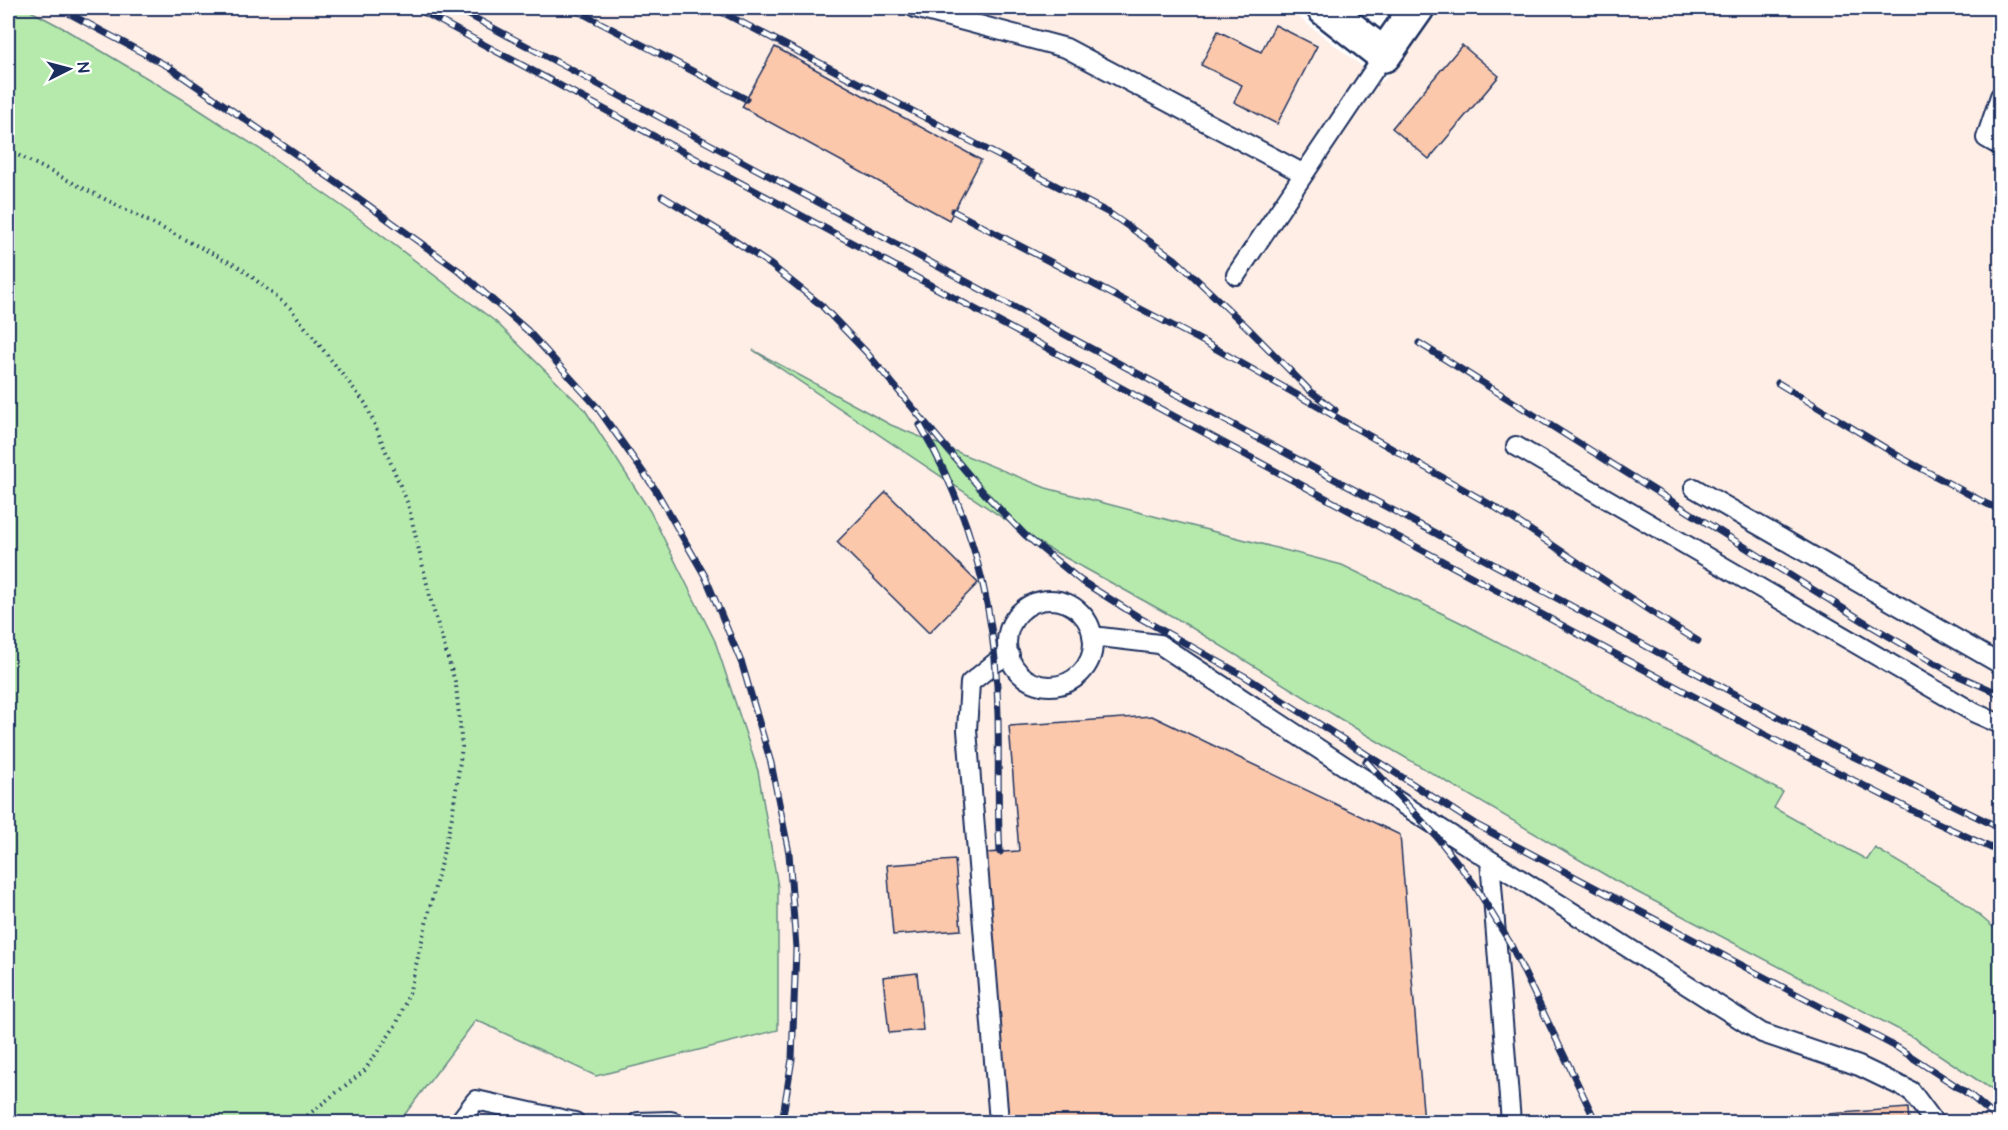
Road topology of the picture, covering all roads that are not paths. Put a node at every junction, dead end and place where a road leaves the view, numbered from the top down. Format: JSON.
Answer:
{"nodes":[{"id":1,"x":915,"y":8,"type":"edge"},
{"id":2,"x":1324,"y":8,"type":"edge"},
{"id":3,"x":1417,"y":8,"type":"edge"},
{"id":4,"x":1384,"y":55,"type":"junction"},
{"id":5,"x":2001,"y":96,"type":"edge"},
{"id":6,"x":2001,"y":146,"type":"edge"},
{"id":7,"x":1304,"y":174,"type":"junction"},
{"id":8,"x":1236,"y":275,"type":"dead end"},
{"id":9,"x":1516,"y":446,"type":"dead end"},
{"id":10,"x":1694,"y":488,"type":"dead end"},
{"id":11,"x":1092,"y":636,"type":"junction"},
{"id":12,"x":1010,"y":655,"type":"junction"},
{"id":13,"x":2001,"y":664,"type":"edge"},
{"id":14,"x":2001,"y":724,"type":"edge"},
{"id":15,"x":1490,"y":860,"type":"junction"},
{"id":16,"x":563,"y":1121,"type":"edge"},
{"id":17,"x":459,"y":1122,"type":"edge"},
{"id":18,"x":638,"y":1122,"type":"edge"},
{"id":19,"x":674,"y":1122,"type":"edge"},
{"id":20,"x":999,"y":1122,"type":"edge"},
{"id":21,"x":1511,"y":1122,"type":"edge"},
{"id":22,"x":1934,"y":1122,"type":"edge"}],
"edges":[{"from":1,"to":7,"type":"lane"},
{"from":2,"to":4,"type":"street"},
{"from":3,"to":4,"type":"street"},
{"from":4,"to":7,"type":"lane"},
{"from":5,"to":6,"type":"lane"},
{"from":7,"to":8,"type":"lane"},
{"from":9,"to":14,"type":"lane"},
{"from":10,"to":13,"type":"lane"},
{"from":11,"to":12,"type":"lane"},
{"from":11,"to":12,"type":"lane"},
{"from":11,"to":15,"type":"lane"},
{"from":12,"to":20,"type":"lane"},
{"from":15,"to":21,"type":"lane"},
{"from":15,"to":22,"type":"lane"},
{"from":16,"to":17,"type":"lane"},
{"from":18,"to":19,"type":"lane"}]}
